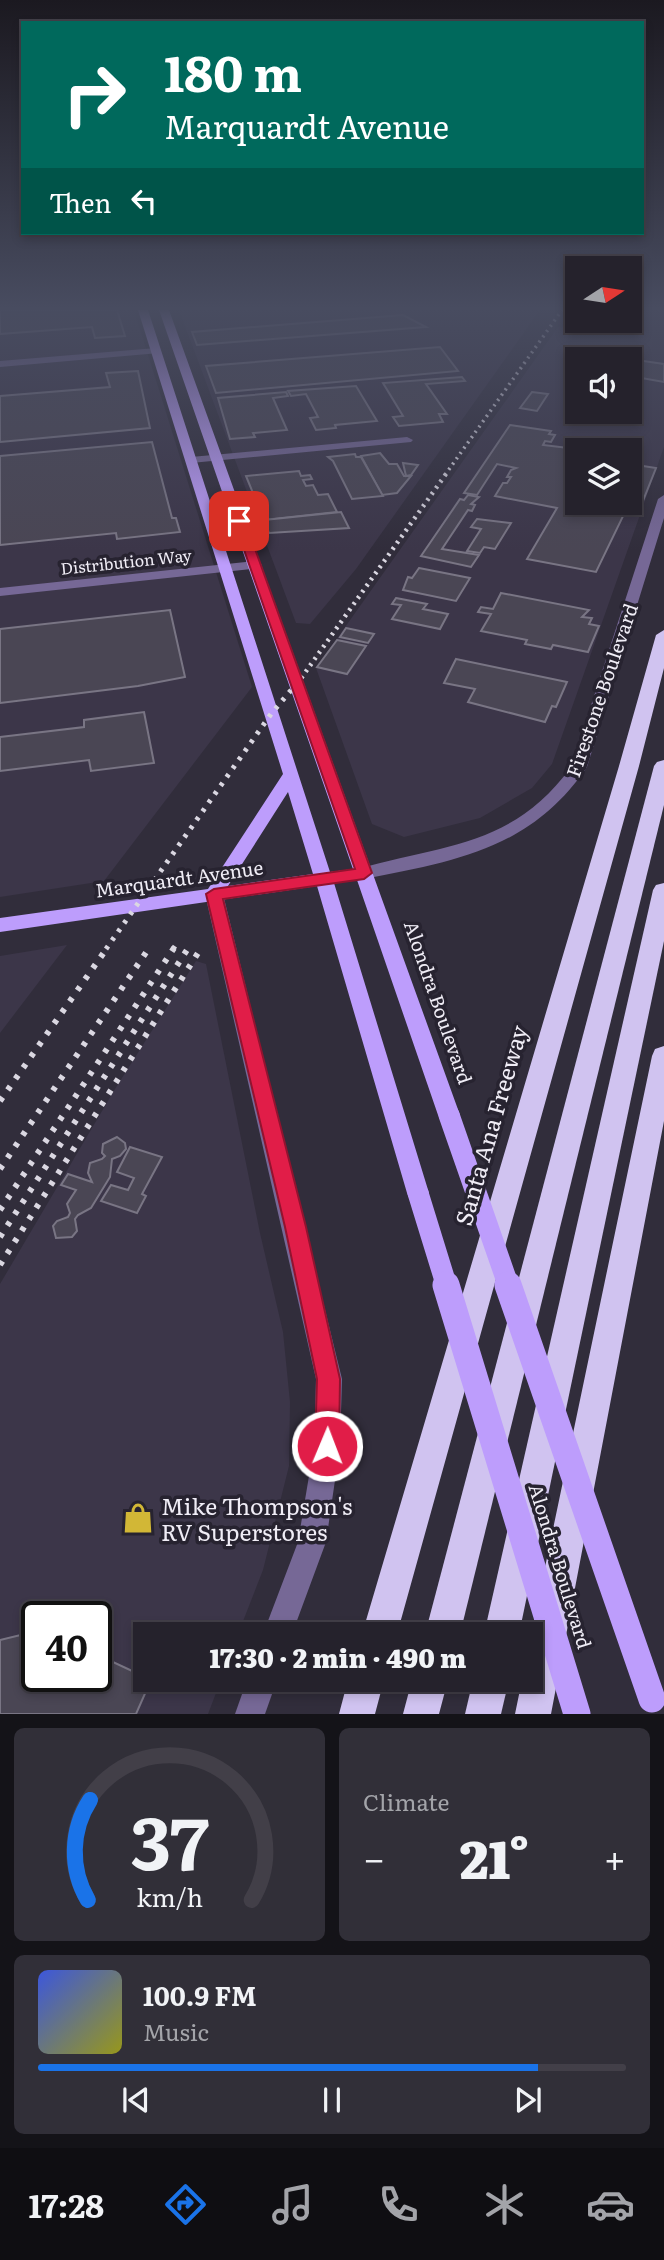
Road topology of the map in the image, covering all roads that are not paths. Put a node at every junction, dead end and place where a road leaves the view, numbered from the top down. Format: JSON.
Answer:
{"nodes":[{"id":1,"x":169,"y":390,"type":"edge"},
{"id":2,"x":193,"y":390,"type":"edge"},
{"id":3,"x":407,"y":440,"type":"dead end"},
{"id":4,"x":217,"y":457,"type":"junction"},
{"id":5,"x":191,"y":460,"type":"junction"},
{"id":6,"x":664,"y":499,"type":"edge"},
{"id":7,"x":255,"y":565,"type":"junction"},
{"id":8,"x":225,"y":569,"type":"junction"},
{"id":9,"x":0,"y":592,"type":"edge"},
{"id":10,"x":664,"y":635,"type":"edge"},
{"id":11,"x":664,"y":766,"type":"edge"},
{"id":12,"x":291,"y":775,"type":"junction"},
{"id":13,"x":364,"y":873,"type":"junction"},
{"id":14,"x":323,"y":879,"type":"junction"},
{"id":15,"x":664,"y":890,"type":"edge"},
{"id":16,"x":214,"y":894,"type":"junction"},
{"id":17,"x":0,"y":925,"type":"edge"},
{"id":18,"x":664,"y":1056,"type":"edge"},
{"id":19,"x":282,"y":1622,"type":"edge"},
{"id":20,"x":382,"y":1622,"type":"edge"},
{"id":21,"x":445,"y":1622,"type":"edge"},
{"id":22,"x":504,"y":1622,"type":"edge"},
{"id":23,"x":258,"y":1692,"type":"edge"},
{"id":24,"x":363,"y":1692,"type":"edge"},
{"id":25,"x":427,"y":1692,"type":"edge"},
{"id":26,"x":488,"y":1692,"type":"edge"},
{"id":27,"x":654,"y":1707,"type":"edge"},
{"id":28,"x":250,"y":1714,"type":"edge"},
{"id":29,"x":357,"y":1714,"type":"edge"},
{"id":30,"x":421,"y":1714,"type":"edge"},
{"id":31,"x":483,"y":1714,"type":"edge"},
{"id":32,"x":533,"y":1714,"type":"edge"},
{"id":33,"x":577,"y":1714,"type":"edge"}],
"edges":[{"from":1,"to":5,"type":"main road","name":"Alondra Boulevard"},
{"from":2,"to":4,"type":"main road","name":"Alondra Boulevard"},
{"from":3,"to":4,"type":"street"},
{"from":4,"to":5,"type":"street"},
{"from":4,"to":7,"type":"main road","name":"Alondra Boulevard"},
{"from":5,"to":8,"type":"main road","name":"Alondra Boulevard"},
{"from":6,"to":13,"type":"street","name":"Firestone Boulevard"},
{"from":7,"to":8,"type":"street","name":"Distribution Way"},
{"from":7,"to":13,"type":"main road","name":"Alondra Boulevard"},
{"from":8,"to":9,"type":"street","name":"Distribution Way"},
{"from":8,"to":12,"type":"main road","name":"Alondra Boulevard"},
{"from":10,"to":20,"type":"highway","name":"Santa Ana Freeway"},
{"from":11,"to":21,"type":"highway"},
{"from":12,"to":14,"type":"main road","name":"Alondra Boulevard"},
{"from":12,"to":16,"type":"main road"},
{"from":13,"to":14,"type":"main road","name":"Marquardt Avenue"},
{"from":13,"to":27,"type":"main road","name":"Alondra Boulevard","bridge":true},
{"from":14,"to":16,"type":"main road","name":"Marquardt Avenue"},
{"from":14,"to":33,"type":"main road","name":"Alondra Boulevard","bridge":true},
{"from":15,"to":22,"type":"highway"},
{"from":16,"to":17,"type":"main road","name":"Marquardt Avenue"},
{"from":16,"to":19,"type":"street"},
{"from":18,"to":32,"type":"highway"},
{"from":23,"to":28,"type":"street"},
{"from":24,"to":29,"type":"highway"},
{"from":25,"to":30,"type":"highway"},
{"from":26,"to":31,"type":"highway"}]}
